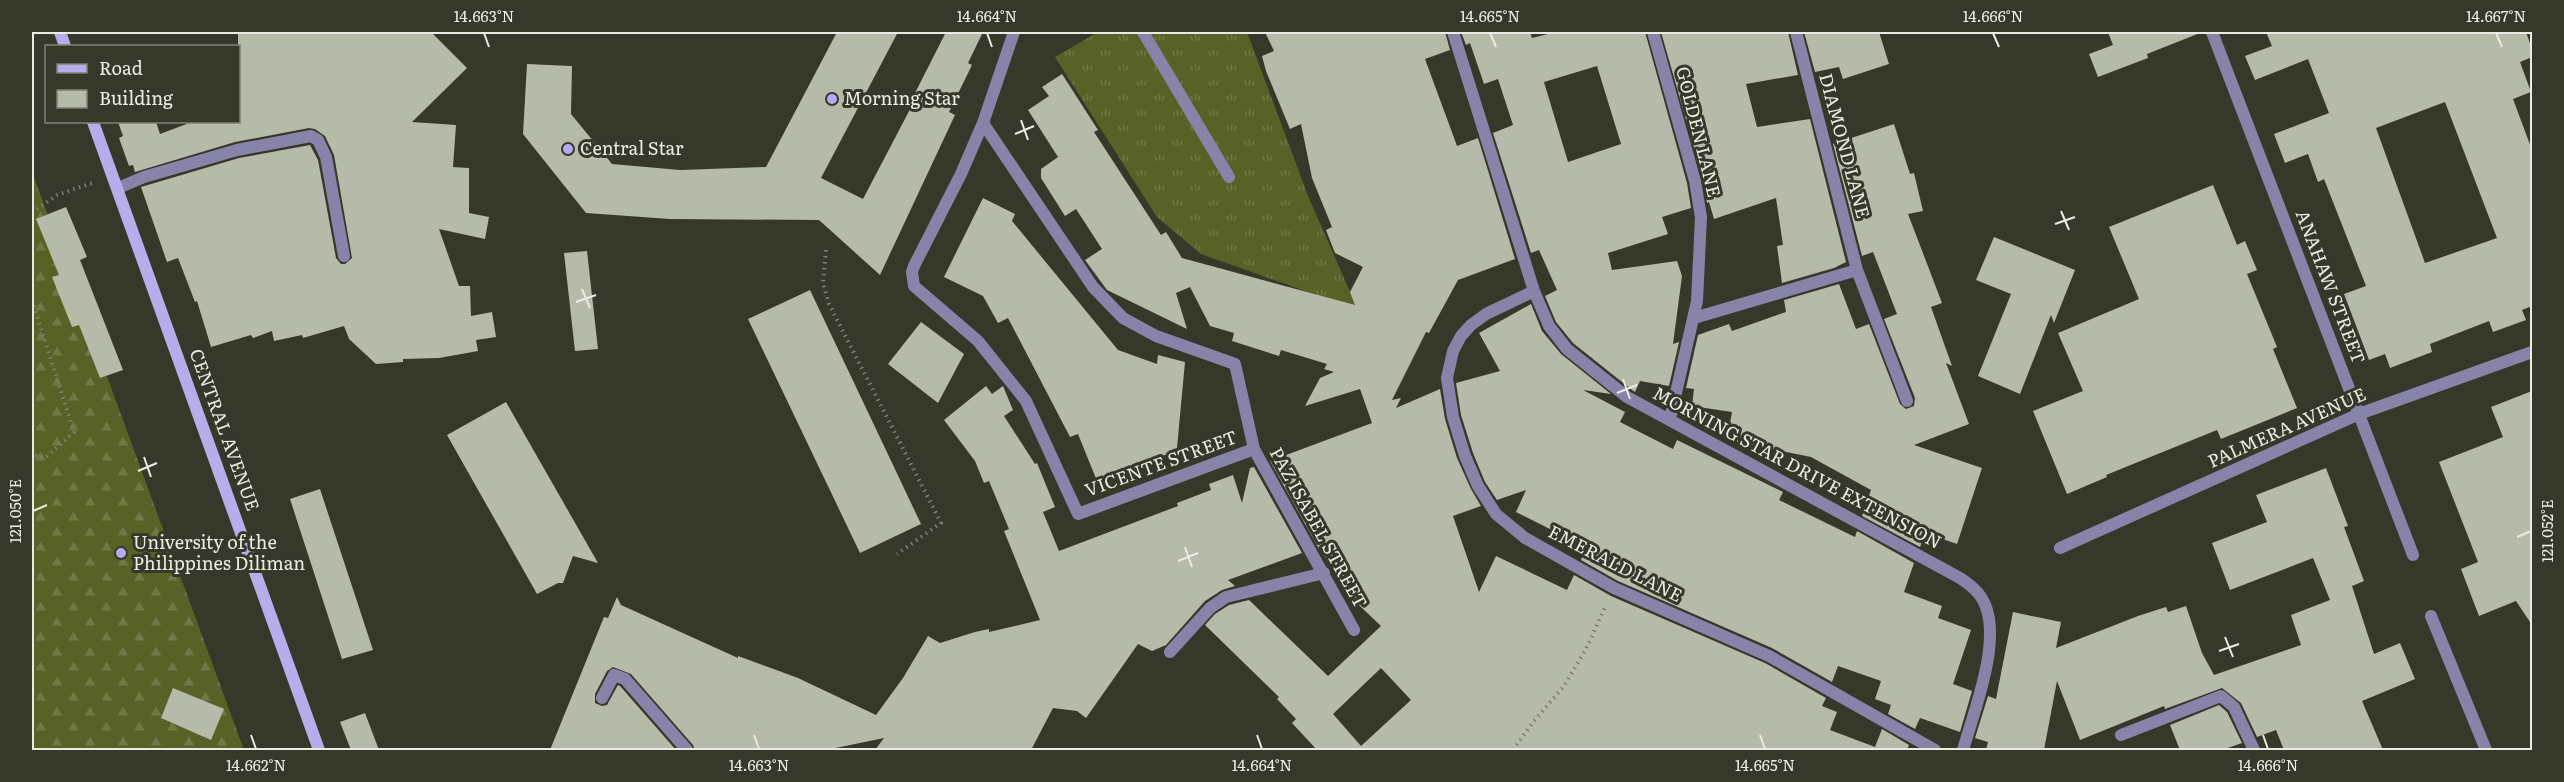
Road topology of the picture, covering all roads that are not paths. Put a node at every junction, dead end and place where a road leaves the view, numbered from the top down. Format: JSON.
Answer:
{"nodes":[{"id":1,"x":1014,"y":32,"type":"edge"},
{"id":2,"x":1143,"y":32,"type":"edge"},
{"id":3,"x":1453,"y":32,"type":"edge"},
{"id":4,"x":1653,"y":32,"type":"edge"},
{"id":5,"x":1796,"y":32,"type":"edge"},
{"id":6,"x":2212,"y":32,"type":"edge"},
{"id":7,"x":93,"y":123,"type":"edge"},
{"id":8,"x":983,"y":123,"type":"junction"},
{"id":9,"x":1229,"y":177,"type":"dead end"},
{"id":10,"x":118,"y":188,"type":"junction"},
{"id":11,"x":344,"y":256,"type":"dead end"},
{"id":12,"x":1857,"y":270,"type":"junction"},
{"id":13,"x":1534,"y":291,"type":"junction"},
{"id":14,"x":1694,"y":318,"type":"junction"},
{"id":15,"x":2532,"y":352,"type":"edge"},
{"id":16,"x":1907,"y":401,"type":"dead end"},
{"id":17,"x":2359,"y":414,"type":"junction"},
{"id":18,"x":1670,"y":419,"type":"junction"},
{"id":19,"x":1254,"y":449,"type":"junction"},
{"id":20,"x":2060,"y":548,"type":"dead end"},
{"id":21,"x":2413,"y":555,"type":"dead end"},
{"id":22,"x":1324,"y":573,"type":"junction"},
{"id":23,"x":2431,"y":616,"type":"dead end"},
{"id":24,"x":1354,"y":630,"type":"dead end"},
{"id":25,"x":1170,"y":652,"type":"dead end"},
{"id":26,"x":602,"y":699,"type":"dead end"},
{"id":27,"x":2121,"y":735,"type":"dead end"},
{"id":28,"x":319,"y":750,"type":"edge"},
{"id":29,"x":687,"y":750,"type":"edge"},
{"id":30,"x":1935,"y":750,"type":"edge"},
{"id":31,"x":1963,"y":750,"type":"edge"},
{"id":32,"x":2254,"y":750,"type":"edge"},
{"id":33,"x":2486,"y":750,"type":"edge"}],
"edges":[{"from":1,"to":8,"type":"street"},
{"from":2,"to":9,"type":"street"},
{"from":3,"to":13,"type":"street","name":"MORNING STAR DRIVE EXTENSION"},
{"from":4,"to":14,"type":"street","name":"GOLDEN LANE"},
{"from":5,"to":12,"type":"street","name":"DIAMOND LANE"},
{"from":6,"to":17,"type":"street","name":"ANAHAW STREET"},
{"from":7,"to":10,"type":"main road","name":"CENTRAL AVENUE"},
{"from":8,"to":19,"type":"street","name":"PAZ ISABEL STREET"},
{"from":8,"to":19,"type":"street","name":"VICENTE STREET"},
{"from":10,"to":11,"type":"street"},
{"from":10,"to":28,"type":"main road","name":"CENTRAL AVENUE"},
{"from":12,"to":14,"type":"street"},
{"from":12,"to":16,"type":"street","name":"DIAMOND LANE"},
{"from":13,"to":18,"type":"street","name":"MORNING STAR DRIVE EXTENSION"},
{"from":13,"to":30,"type":"street","name":"EMERALD LANE"},
{"from":14,"to":18,"type":"street","name":"GOLDEN LANE"},
{"from":15,"to":17,"type":"street","name":"PALMERA AVENUE"},
{"from":17,"to":20,"type":"street","name":"PALMERA AVENUE"},
{"from":17,"to":21,"type":"street","name":"ANAHAW STREET"},
{"from":18,"to":31,"type":"street","name":"MORNING STAR DRIVE EXTENSION"},
{"from":19,"to":22,"type":"street","name":"PAZ ISABEL STREET"},
{"from":22,"to":24,"type":"street","name":"PAZ ISABEL STREET"},
{"from":22,"to":25,"type":"street"},
{"from":23,"to":33,"type":"street"},
{"from":26,"to":29,"type":"street"},
{"from":27,"to":32,"type":"street"}]}
